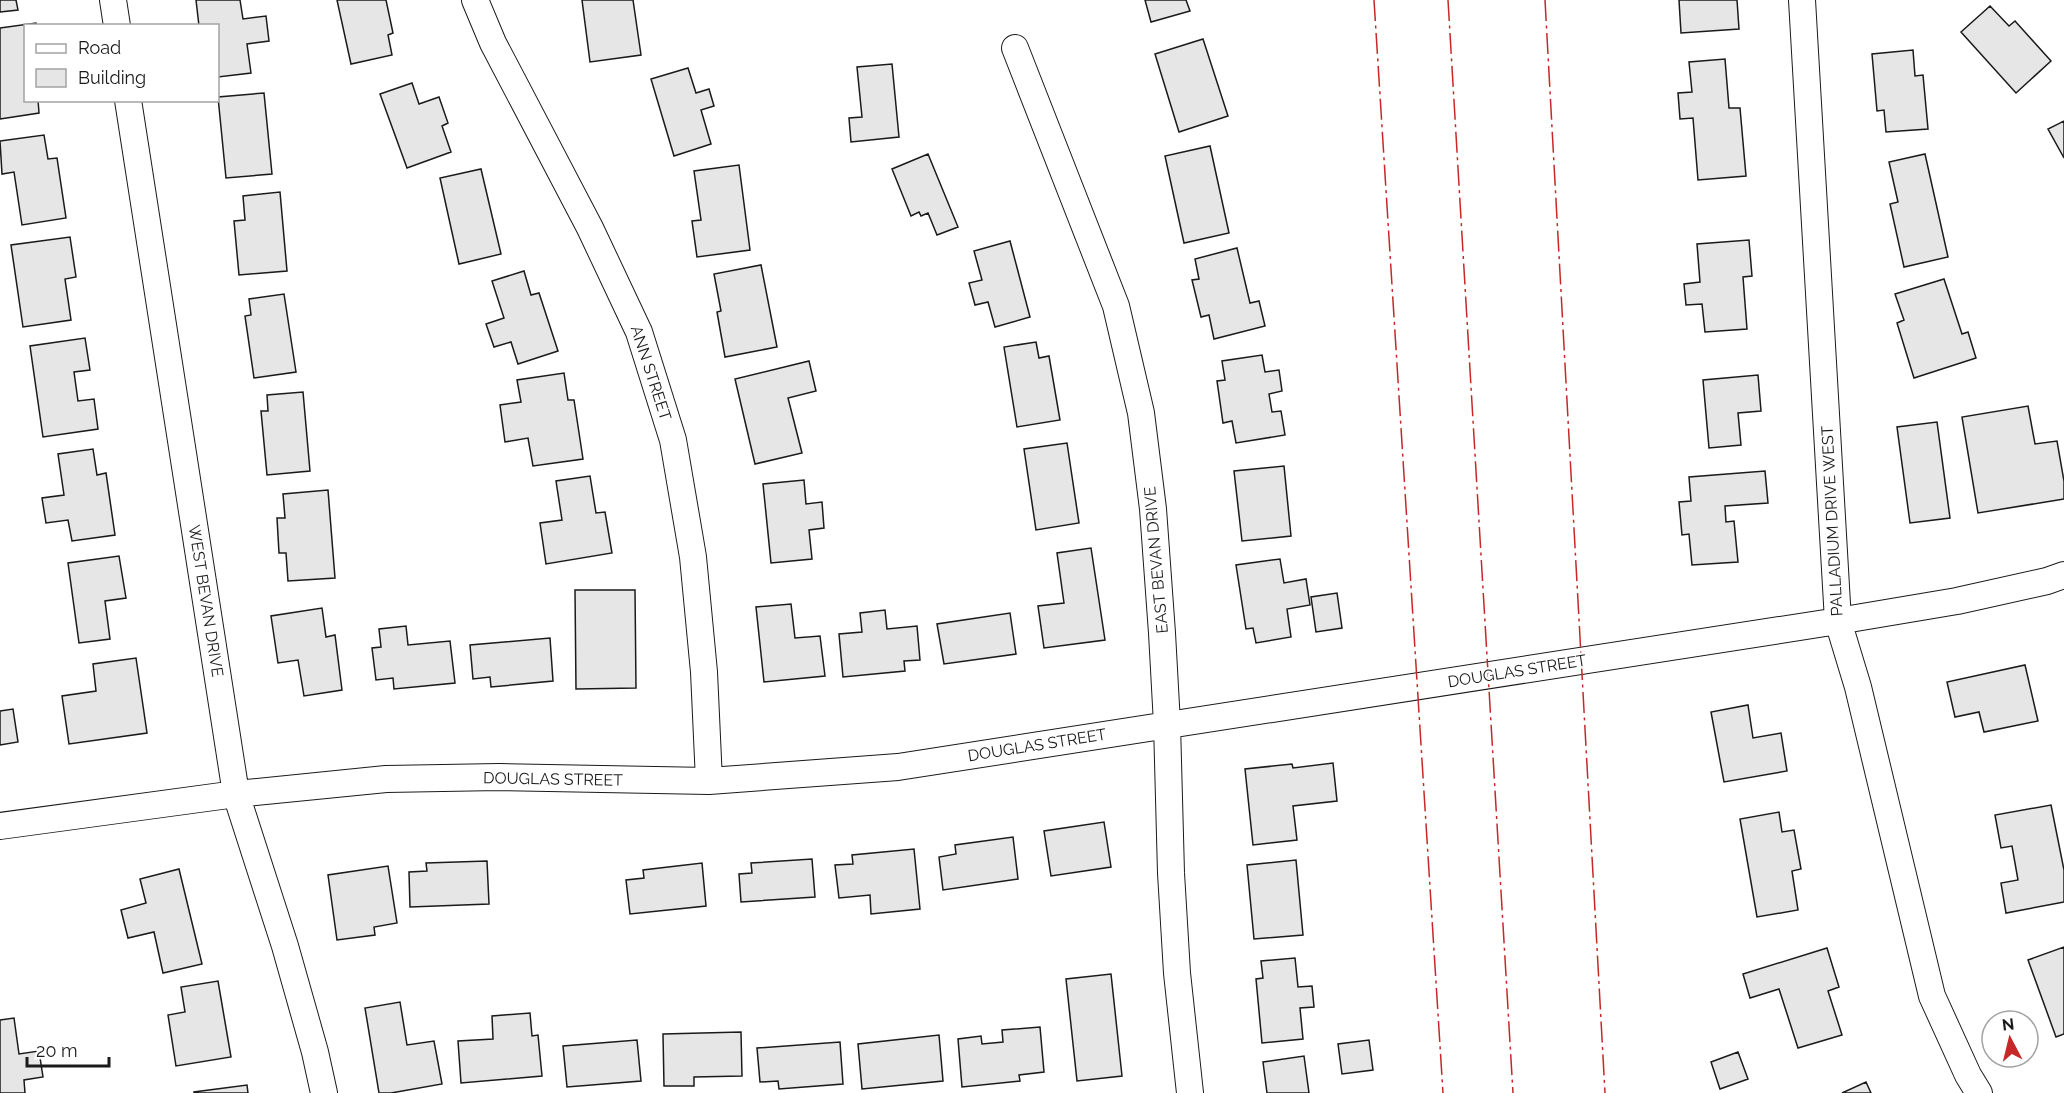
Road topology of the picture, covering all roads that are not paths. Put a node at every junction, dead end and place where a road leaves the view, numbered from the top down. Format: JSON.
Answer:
{"nodes":[{"id":1,"x":113,"y":0,"type":"edge"},
{"id":2,"x":475,"y":0,"type":"edge"},
{"id":3,"x":1802,"y":0,"type":"edge"},
{"id":4,"x":117,"y":24,"type":"edge"},
{"id":5,"x":1015,"y":48,"type":"dead end"},
{"id":6,"x":128,"y":102,"type":"edge"},
{"id":7,"x":2064,"y":575,"type":"edge"},
{"id":8,"x":1838,"y":621,"type":"junction"},
{"id":9,"x":1167,"y":724,"type":"junction"},
{"id":10,"x":709,"y":781,"type":"junction"},
{"id":11,"x":236,"y":794,"type":"junction"},
{"id":12,"x":0,"y":826,"type":"edge"},
{"id":13,"x":324,"y":1093,"type":"edge"},
{"id":14,"x":1190,"y":1093,"type":"edge"},
{"id":15,"x":1978,"y":1093,"type":"edge"}],
"edges":[{"from":1,"to":4,"type":"street"},
{"from":2,"to":10,"type":"street","name":"ANN STREET"},
{"from":3,"to":8,"type":"street","name":"PALLADIUM DRIVE WEST"},
{"from":5,"to":9,"type":"street","name":"EAST BEVAN DRIVE"},
{"from":6,"to":11,"type":"street","name":"WEST BEVAN DRIVE"},
{"from":7,"to":8,"type":"street","name":"DOUGLAS STREET"},
{"from":8,"to":9,"type":"street","name":"DOUGLAS STREET"},
{"from":8,"to":15,"type":"street","name":"PALLADIUM DRIVE WEST"},
{"from":9,"to":10,"type":"street","name":"DOUGLAS STREET"},
{"from":9,"to":14,"type":"street","name":"EAST BEVAN DRIVE"},
{"from":10,"to":11,"type":"street","name":"DOUGLAS STREET"},
{"from":11,"to":12,"type":"street","name":"DOUGLAS STREET"},
{"from":11,"to":13,"type":"street","name":"WEST BEVAN DRIVE"}]}
